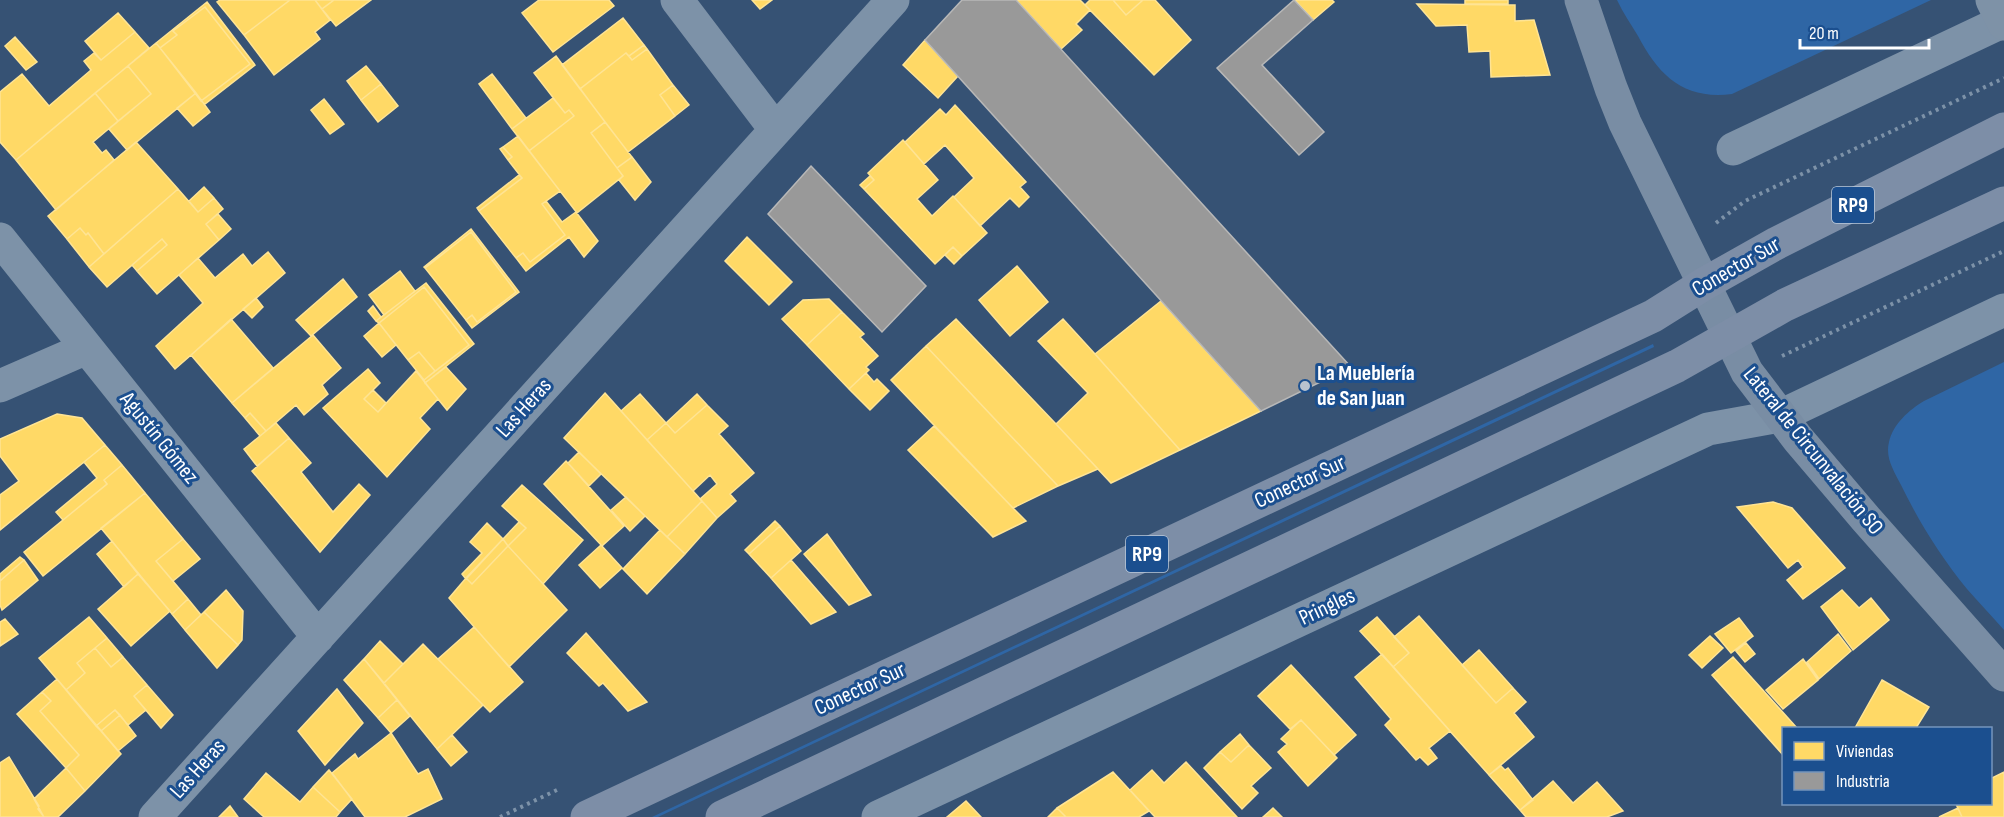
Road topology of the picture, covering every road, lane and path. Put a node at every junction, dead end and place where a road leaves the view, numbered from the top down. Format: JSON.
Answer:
{"nodes":[{"id":1,"x":677,"y":0,"type":"edge"},
{"id":2,"x":893,"y":0,"type":"edge"},
{"id":3,"x":1581,"y":0,"type":"edge"},
{"id":4,"x":1992,"y":0,"type":"edge"},
{"id":5,"x":2004,"y":22,"type":"edge"},
{"id":6,"x":2004,"y":78,"type":"edge"},
{"id":7,"x":775,"y":129,"type":"junction"},
{"id":8,"x":2004,"y":129,"type":"edge"},
{"id":9,"x":1733,"y":149,"type":"dead end"},
{"id":10,"x":2004,"y":203,"type":"edge"},
{"id":11,"x":0,"y":239,"type":"edge"},
{"id":12,"x":1685,"y":245,"type":"junction"},
{"id":13,"x":1704,"y":284,"type":"junction"},
{"id":14,"x":2004,"y":310,"type":"edge"},
{"id":15,"x":1729,"y":336,"type":"junction"},
{"id":16,"x":87,"y":348,"type":"junction"},
{"id":17,"x":0,"y":386,"type":"edge"},
{"id":18,"x":1780,"y":416,"type":"junction"},
{"id":19,"x":318,"y":637,"type":"junction"},
{"id":20,"x":2004,"y":675,"type":"edge"},
{"id":21,"x":565,"y":786,"type":"dead end"},
{"id":22,"x":154,"y":817,"type":"edge"},
{"id":23,"x":500,"y":817,"type":"edge"},
{"id":24,"x":587,"y":817,"type":"edge"},
{"id":25,"x":722,"y":817,"type":"edge"},
{"id":26,"x":878,"y":817,"type":"edge"}],
"edges":[{"from":1,"to":7,"type":"street"},
{"from":2,"to":7,"type":"street","name":"Las Heras"},
{"from":3,"to":12,"type":"street","name":"Lateral de Circunvalación SO"},
{"from":4,"to":5,"type":"highway","bridge":true},
{"from":5,"to":9,"type":"street"},
{"from":6,"to":12,"type":"path"},
{"from":7,"to":19,"type":"street","name":"Las Heras"},
{"from":8,"to":13,"type":"main road","name":"Conector Sur","number":"RP9"},
{"from":10,"to":15,"type":"main road","number":"RP9"},
{"from":11,"to":16,"type":"street","name":"Agustín Gómez"},
{"from":12,"to":13,"type":"street","name":"Lateral de Circunvalación SO"},
{"from":13,"to":15,"type":"street","name":"Lateral de Circunvalación SO"},
{"from":13,"to":24,"type":"main road","name":"Conector Sur","number":"RP9"},
{"from":14,"to":18,"type":"street","name":"Pringles"},
{"from":15,"to":18,"type":"street","name":"Lateral de Circunvalación SO"},
{"from":15,"to":25,"type":"main road","number":"RP9"},
{"from":16,"to":17,"type":"street"},
{"from":16,"to":19,"type":"street","name":"Agustín Gómez"},
{"from":18,"to":20,"type":"street","name":"Lateral de Circunvalación SO"},
{"from":18,"to":26,"type":"street","name":"Pringles"},
{"from":19,"to":22,"type":"street","name":"Las Heras"},
{"from":21,"to":23,"type":"path"}]}
